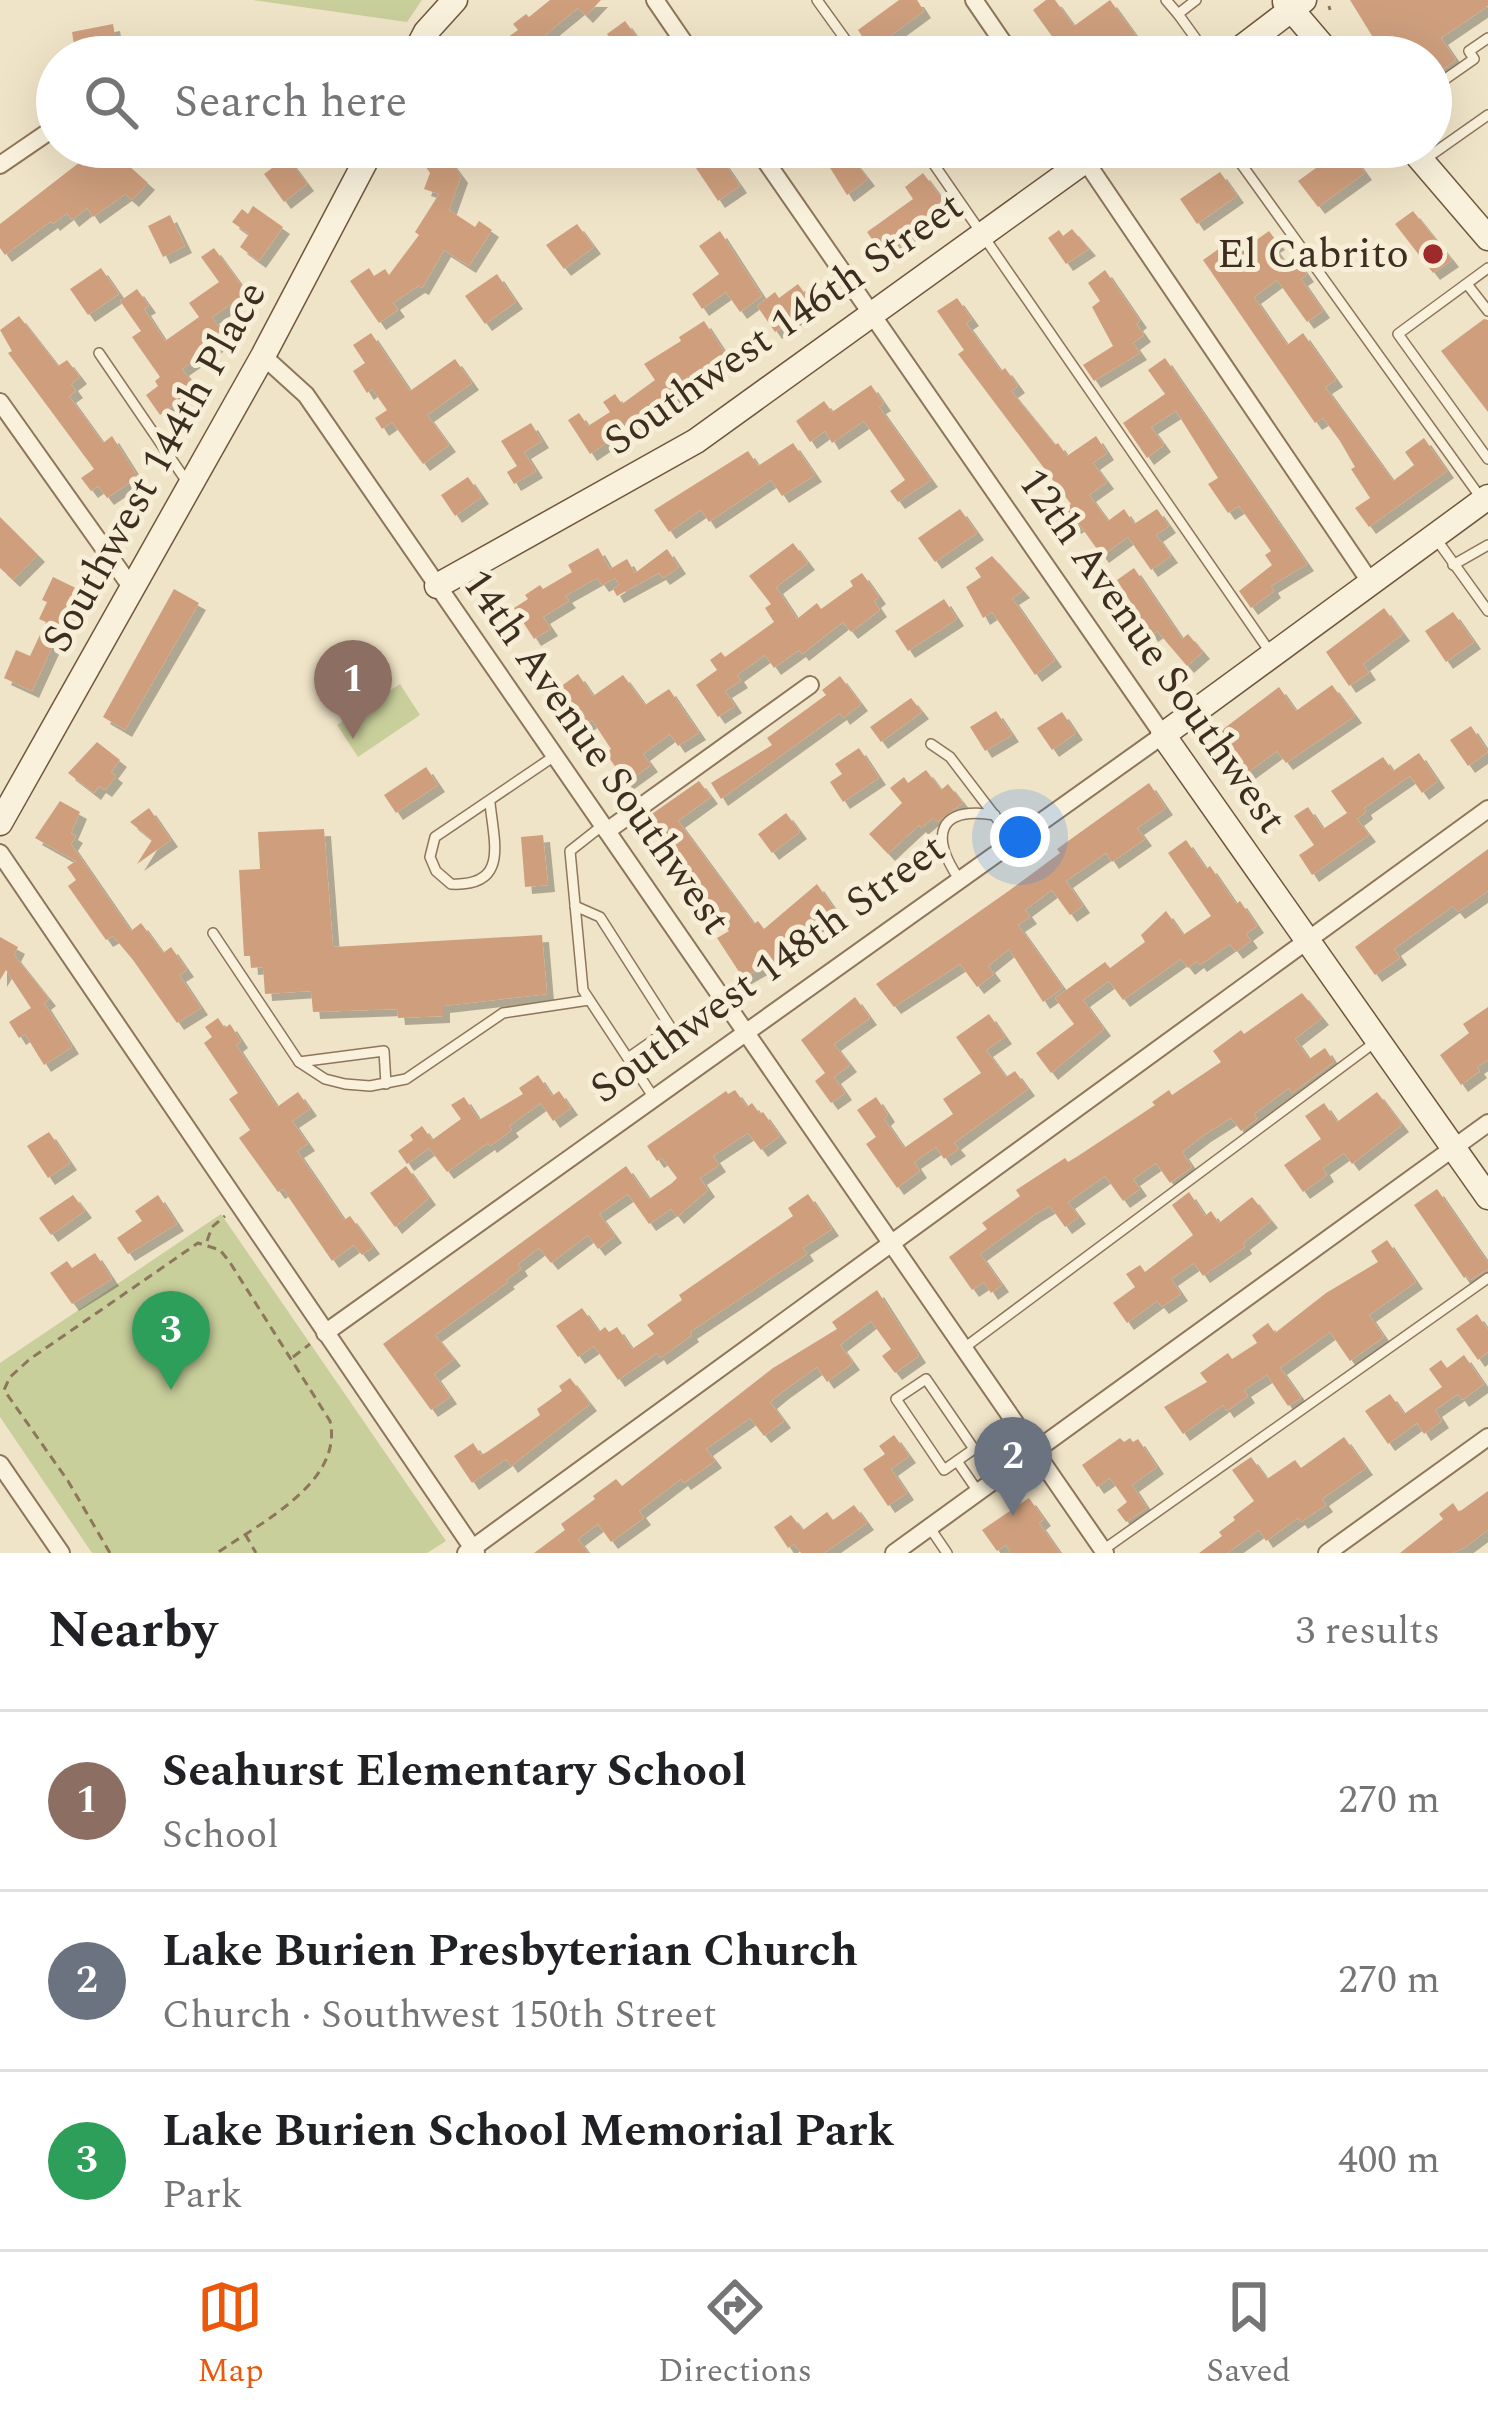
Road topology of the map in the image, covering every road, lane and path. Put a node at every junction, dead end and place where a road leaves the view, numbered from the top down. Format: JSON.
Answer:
{"nodes":[{"id":1,"x":454,"y":0,"type":"edge"},
{"id":2,"x":655,"y":0,"type":"edge"},
{"id":3,"x":817,"y":0,"type":"edge"},
{"id":4,"x":974,"y":0,"type":"edge"},
{"id":5,"x":1166,"y":0,"type":"edge"},
{"id":6,"x":1196,"y":0,"type":"edge"},
{"id":7,"x":1308,"y":5,"type":"edge"},
{"id":8,"x":1178,"y":14,"type":"junction"},
{"id":9,"x":424,"y":36,"type":"edge"},
{"id":10,"x":680,"y":36,"type":"edge"},
{"id":11,"x":843,"y":36,"type":"edge"},
{"id":12,"x":999,"y":36,"type":"edge"},
{"id":13,"x":1194,"y":36,"type":"edge"},
{"id":14,"x":1261,"y":36,"type":"edge"},
{"id":15,"x":1323,"y":36,"type":"edge"},
{"id":16,"x":1488,"y":38,"type":"edge"},
{"id":17,"x":1452,"y":74,"type":"edge"},
{"id":18,"x":1488,"y":115,"type":"edge"},
{"id":19,"x":1452,"y":134,"type":"edge"},
{"id":20,"x":36,"y":140,"type":"edge"},
{"id":21,"x":0,"y":165,"type":"edge"},
{"id":22,"x":362,"y":168,"type":"edge"},
{"id":23,"x":771,"y":168,"type":"edge"},
{"id":24,"x":937,"y":168,"type":"edge"},
{"id":25,"x":1068,"y":168,"type":"edge"},
{"id":26,"x":1099,"y":168,"type":"edge"},
{"id":27,"x":1244,"y":168,"type":"edge"},
{"id":28,"x":1428,"y":168,"type":"edge"},
{"id":29,"x":984,"y":233,"type":"junction"},
{"id":30,"x":1488,"y":238,"type":"edge"},
{"id":31,"x":1488,"y":268,"type":"edge"},
{"id":32,"x":1467,"y":284,"type":"junction"},
{"id":33,"x":1488,"y":310,"type":"edge"},
{"id":34,"x":871,"y":313,"type":"junction"},
{"id":35,"x":100,"y":352,"type":"dead end"},
{"id":36,"x":263,"y":356,"type":"junction"},
{"id":37,"x":0,"y":403,"type":"edge"},
{"id":38,"x":1488,"y":431,"type":"edge"},
{"id":39,"x":1475,"y":441,"type":"junction"},
{"id":40,"x":1488,"y":459,"type":"edge"},
{"id":41,"x":190,"y":487,"type":"junction"},
{"id":42,"x":1485,"y":498,"type":"edge"},
{"id":43,"x":1435,"y":536,"type":"junction"},
{"id":44,"x":1488,"y":545,"type":"edge"},
{"id":45,"x":1454,"y":565,"type":"junction"},
{"id":46,"x":1371,"y":583,"type":"junction"},
{"id":47,"x":437,"y":586,"type":"junction"},
{"id":48,"x":132,"y":588,"type":"junction"},
{"id":49,"x":1488,"y":611,"type":"edge"},
{"id":50,"x":1272,"y":656,"type":"junction"},
{"id":51,"x":810,"y":685,"type":"dead end"},
{"id":52,"x":1163,"y":735,"type":"junction"},
{"id":53,"x":931,"y":744,"type":"dead end"},
{"id":54,"x":556,"y":755,"type":"junction"},
{"id":55,"x":490,"y":803,"type":"junction"},
{"id":56,"x":1488,"y":809,"type":"edge"},
{"id":57,"x":994,"y":814,"type":"junction"},
{"id":58,"x":0,"y":823,"type":"edge"},
{"id":59,"x":604,"y":828,"type":"junction"},
{"id":60,"x":1014,"y":841,"type":"junction"},
{"id":61,"x":0,"y":853,"type":"edge"},
{"id":62,"x":960,"y":880,"type":"junction"},
{"id":63,"x":575,"y":906,"type":"junction"},
{"id":64,"x":213,"y":933,"type":"dead end"},
{"id":65,"x":1306,"y":941,"type":"junction"},
{"id":66,"x":590,"y":1000,"type":"junction"},
{"id":67,"x":746,"y":1033,"type":"junction"},
{"id":68,"x":1377,"y":1041,"type":"junction"},
{"id":69,"x":628,"y":1058,"type":"junction"},
{"id":70,"x":298,"y":1061,"type":"junction"},
{"id":71,"x":386,"y":1084,"type":"junction"},
{"id":72,"x":654,"y":1098,"type":"junction"},
{"id":73,"x":1488,"y":1123,"type":"edge"},
{"id":74,"x":1453,"y":1148,"type":"junction"},
{"id":75,"x":1488,"y":1197,"type":"edge"},
{"id":76,"x":239,"y":1206,"type":"junction"},
{"id":77,"x":892,"y":1242,"type":"junction"},
{"id":78,"x":206,"y":1243,"type":"junction"},
{"id":79,"x":1488,"y":1278,"type":"edge"},
{"id":80,"x":325,"y":1333,"type":"junction"},
{"id":81,"x":964,"y":1348,"type":"junction"},
{"id":82,"x":292,"y":1358,"type":"junction"},
{"id":83,"x":2,"y":1391,"type":"edge"},
{"id":84,"x":1488,"y":1437,"type":"edge"},
{"id":85,"x":1036,"y":1452,"type":"junction"},
{"id":86,"x":957,"y":1461,"type":"junction"},
{"id":87,"x":0,"y":1464,"type":"edge"},
{"id":88,"x":979,"y":1492,"type":"junction"},
{"id":89,"x":930,"y":1528,"type":"junction"},
{"id":90,"x":244,"y":1533,"type":"junction"},
{"id":91,"x":230,"y":1544,"type":"junction"},
{"id":92,"x":472,"y":1551,"type":"edge"},
{"id":93,"x":1104,"y":1552,"type":"edge"},
{"id":94,"x":61,"y":1553,"type":"edge"},
{"id":95,"x":110,"y":1553,"type":"edge"},
{"id":96,"x":217,"y":1553,"type":"edge"},
{"id":97,"x":228,"y":1553,"type":"edge"},
{"id":98,"x":256,"y":1553,"type":"edge"},
{"id":99,"x":894,"y":1553,"type":"edge"},
{"id":100,"x":947,"y":1553,"type":"edge"},
{"id":101,"x":1327,"y":1553,"type":"edge"}],
"edges":[{"from":1,"to":9,"type":"street"},
{"from":2,"to":10,"type":"street"},
{"from":3,"to":11,"type":"lane"},
{"from":4,"to":12,"type":"street"},
{"from":5,"to":8,"type":"lane"},
{"from":6,"to":8,"type":"lane"},
{"from":7,"to":14,"type":"street"},
{"from":7,"to":15,"type":"street"},
{"from":8,"to":13,"type":"lane"},
{"from":16,"to":17,"type":"lane"},
{"from":18,"to":19,"type":"lane"},
{"from":20,"to":21,"type":"street"},
{"from":22,"to":36,"type":"street","name":"Southwest 144th Place"},
{"from":23,"to":34,"type":"street","name":"12th Avenue Southwest"},
{"from":24,"to":29,"type":"lane"},
{"from":25,"to":29,"type":"street","name":"Southwest 146th Street"},
{"from":26,"to":46,"type":"street"},
{"from":27,"to":42,"type":"lane"},
{"from":28,"to":30,"type":"street"},
{"from":29,"to":34,"type":"street","name":"Southwest 146th Street"},
{"from":29,"to":50,"type":"lane"},
{"from":31,"to":32,"type":"lane"},
{"from":32,"to":33,"type":"lane"},
{"from":32,"to":39,"type":"lane"},
{"from":34,"to":47,"type":"street","name":"Southwest 146th Street"},
{"from":34,"to":52,"type":"street","name":"12th Avenue Southwest"},
{"from":35,"to":41,"type":"lane"},
{"from":36,"to":41,"type":"street","name":"Southwest 144th Place"},
{"from":36,"to":47,"type":"street","name":"14th Avenue Southwest"},
{"from":37,"to":48,"type":"street"},
{"from":38,"to":39,"type":"lane"},
{"from":39,"to":40,"type":"lane"},
{"from":41,"to":48,"type":"street","name":"Southwest 144th Place"},
{"from":42,"to":43,"type":"street","name":"Southwest 148th Street"},
{"from":43,"to":45,"type":"lane"},
{"from":43,"to":46,"type":"street","name":"Southwest 148th Street"},
{"from":44,"to":45,"type":"lane"},
{"from":45,"to":49,"type":"lane"},
{"from":46,"to":50,"type":"street","name":"Southwest 148th Street"},
{"from":47,"to":54,"type":"street","name":"14th Avenue Southwest"},
{"from":48,"to":58,"type":"street","name":"Southwest 144th Place"},
{"from":50,"to":52,"type":"street","name":"Southwest 148th Street"},
{"from":51,"to":59,"type":"street"},
{"from":52,"to":60,"type":"street","name":"Southwest 148th Street"},
{"from":52,"to":65,"type":"street","name":"12th Avenue Southwest"},
{"from":53,"to":57,"type":"lane"},
{"from":54,"to":55,"type":"lane"},
{"from":54,"to":59,"type":"street","name":"14th Avenue Southwest"},
{"from":55,"to":55,"type":"lane"},
{"from":56,"to":65,"type":"street"},
{"from":57,"to":60,"type":"lane"},
{"from":57,"to":62,"type":"lane"},
{"from":59,"to":63,"type":"lane"},
{"from":59,"to":67,"type":"street","name":"14th Avenue Southwest"},
{"from":60,"to":62,"type":"street","name":"Southwest 148th Street"},
{"from":61,"to":76,"type":"street"},
{"from":62,"to":67,"type":"street","name":"Southwest 148th Street"},
{"from":63,"to":66,"type":"lane"},
{"from":63,"to":69,"type":"lane"},
{"from":64,"to":70,"type":"lane"},
{"from":65,"to":68,"type":"street","name":"12th Avenue Southwest"},
{"from":65,"to":77,"type":"street"},
{"from":66,"to":69,"type":"lane"},
{"from":66,"to":71,"type":"lane"},
{"from":67,"to":72,"type":"street","name":"Southwest 148th Street"},
{"from":67,"to":77,"type":"street","name":"14th Avenue Southwest"},
{"from":68,"to":74,"type":"street","name":"12th Avenue Southwest"},
{"from":68,"to":81,"type":"lane"},
{"from":69,"to":72,"type":"lane"},
{"from":70,"to":71,"type":"lane"},
{"from":70,"to":71,"type":"lane"},
{"from":72,"to":80,"type":"street","name":"Southwest 148th Street"},
{"from":73,"to":74,"type":"street"},
{"from":74,"to":75,"type":"street","name":"12th Avenue Southwest"},
{"from":74,"to":85,"type":"street"},
{"from":76,"to":78,"type":"path"},
{"from":76,"to":80,"type":"street"},
{"from":77,"to":81,"type":"street","name":"14th Avenue Southwest"},
{"from":77,"to":92,"type":"street"},
{"from":78,"to":82,"type":"path"},
{"from":78,"to":83,"type":"path"},
{"from":79,"to":93,"type":"lane"},
{"from":80,"to":82,"type":"path"},
{"from":80,"to":92,"type":"street"},
{"from":81,"to":85,"type":"street","name":"14th Avenue Southwest"},
{"from":82,"to":90,"type":"path"},
{"from":83,"to":95,"type":"path"},
{"from":84,"to":101,"type":"street"},
{"from":85,"to":88,"type":"street"},
{"from":85,"to":93,"type":"street","name":"14th Avenue Southwest"},
{"from":86,"to":86,"type":"lane"},
{"from":86,"to":88,"type":"lane"},
{"from":87,"to":94,"type":"street"},
{"from":88,"to":89,"type":"street"},
{"from":89,"to":99,"type":"street"},
{"from":89,"to":100,"type":"lane"},
{"from":90,"to":91,"type":"path"},
{"from":90,"to":98,"type":"path"},
{"from":91,"to":96,"type":"path"},
{"from":91,"to":97,"type":"path"}]}
